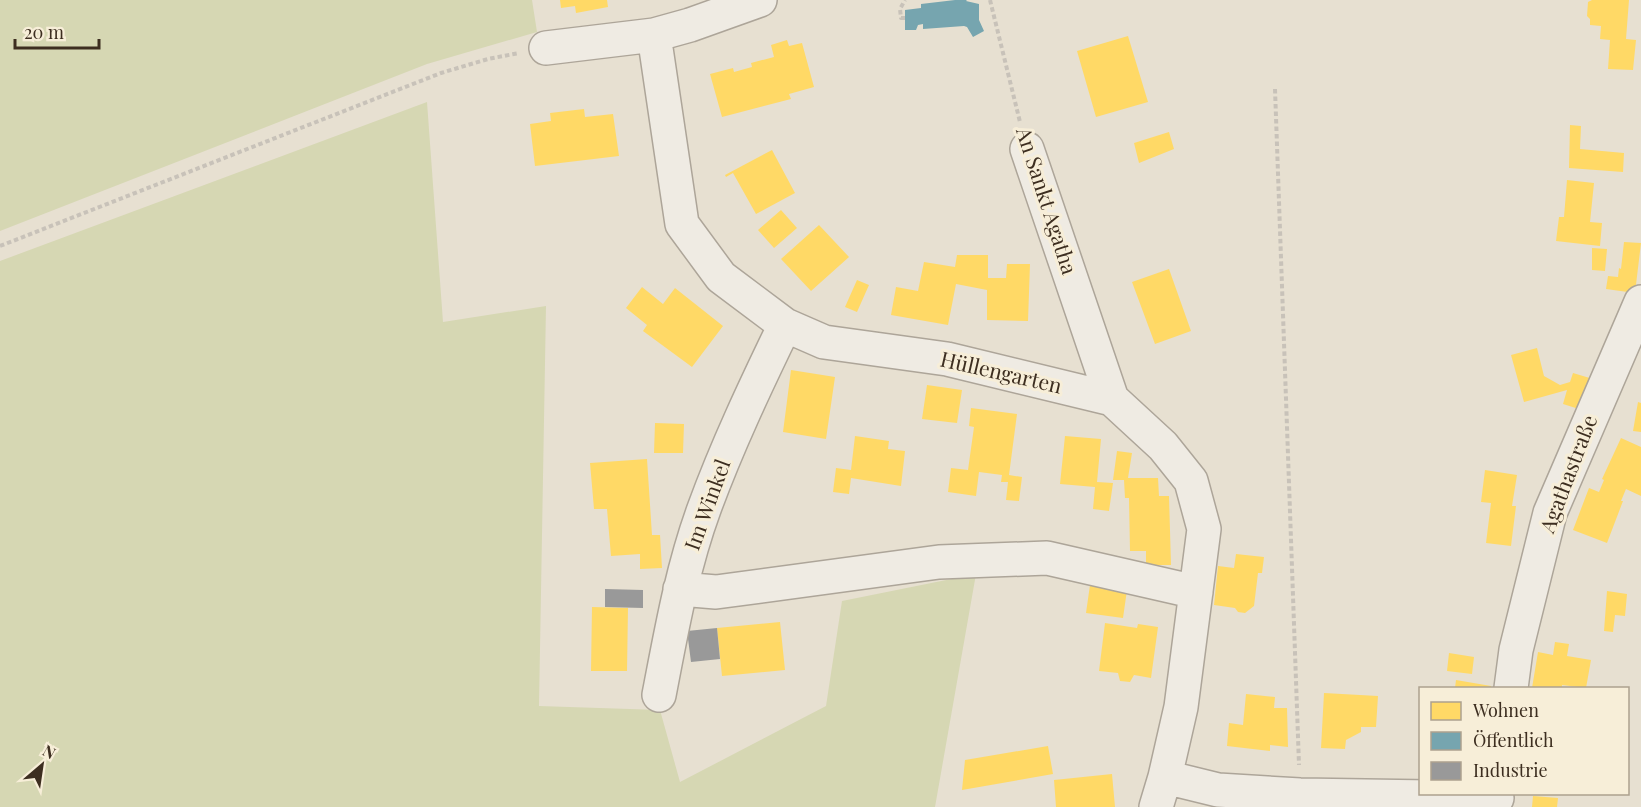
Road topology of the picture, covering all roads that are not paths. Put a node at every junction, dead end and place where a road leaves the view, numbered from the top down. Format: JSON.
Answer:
{"nodes":[{"id":1,"x":760,"y":0,"type":"edge"},
{"id":2,"x":654,"y":35,"type":"junction"},
{"id":3,"x":546,"y":48,"type":"road end"},
{"id":4,"x":1027,"y":149,"type":"road end"},
{"id":5,"x":1641,"y":302,"type":"edge"},
{"id":6,"x":785,"y":325,"type":"junction"},
{"id":7,"x":1112,"y":399,"type":"junction"},
{"id":8,"x":680,"y":590,"type":"junction"},
{"id":9,"x":1196,"y":592,"type":"junction"},
{"id":10,"x":1511,"y":687,"type":"edge"},
{"id":11,"x":659,"y":695,"type":"dead end"},
{"id":12,"x":1160,"y":792,"type":"edge"},
{"id":13,"x":1498,"y":800,"type":"edge"}],
"edges":[{"from":1,"to":2,"type":"street"},
{"from":2,"to":3,"type":"street"},
{"from":2,"to":6,"type":"street","name":"Hüllengarten"},
{"from":4,"to":7,"type":"street","name":"An Sankt Agatha"},
{"from":5,"to":10,"type":"street","name":"Agathastraße"},
{"from":6,"to":7,"type":"street","name":"Hüllengarten"},
{"from":6,"to":8,"type":"street","name":"Im Winkel"},
{"from":7,"to":9,"type":"street","name":"Hüllengarten"},
{"from":8,"to":9,"type":"street"},
{"from":8,"to":11,"type":"street","name":"Im Winkel"},
{"from":9,"to":12,"type":"street","name":"Hüllengarten"},
{"from":12,"to":13,"type":"street"}]}
